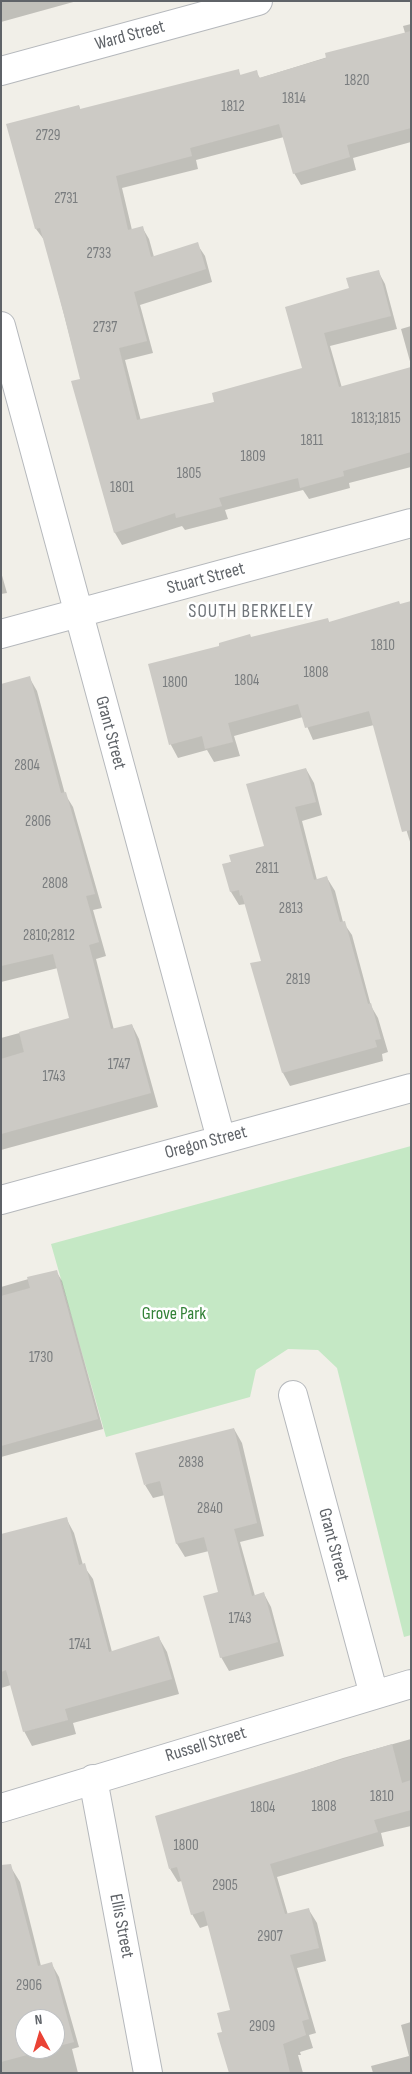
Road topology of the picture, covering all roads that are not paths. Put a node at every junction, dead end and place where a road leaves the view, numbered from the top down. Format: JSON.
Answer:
{"nodes":[{"id":1,"x":258,"y":1,"type":"edge"},
{"id":2,"x":1,"y":72,"type":"edge"},
{"id":3,"x":1,"y":326,"type":"edge"},
{"id":4,"x":411,"y":523,"type":"edge"},
{"id":5,"x":78,"y":613,"type":"junction"},
{"id":6,"x":1,"y":634,"type":"edge"},
{"id":7,"x":411,"y":1088,"type":"edge"},
{"id":8,"x":221,"y":1139,"type":"junction"},
{"id":9,"x":1,"y":1200,"type":"edge"},
{"id":10,"x":293,"y":1394,"type":"dead end"},
{"id":11,"x":411,"y":1684,"type":"edge"},
{"id":12,"x":374,"y":1695,"type":"junction"},
{"id":13,"x":93,"y":1779,"type":"junction"},
{"id":14,"x":1,"y":1808,"type":"edge"},
{"id":15,"x":148,"y":2073,"type":"edge"}],
"edges":[{"from":1,"to":2,"type":"street","name":"Ward Street"},
{"from":3,"to":5,"type":"street","name":"Grant Street"},
{"from":4,"to":5,"type":"street","name":"Stuart Street"},
{"from":5,"to":6,"type":"street","name":"Stuart Street"},
{"from":5,"to":8,"type":"street","name":"Grant Street"},
{"from":7,"to":8,"type":"street","name":"Oregon Street"},
{"from":8,"to":9,"type":"street","name":"Oregon Street"},
{"from":10,"to":12,"type":"street","name":"Grant Street"},
{"from":11,"to":12,"type":"street","name":"Russell Street"},
{"from":12,"to":13,"type":"street","name":"Russell Street"},
{"from":13,"to":14,"type":"street","name":"Russell Street"},
{"from":13,"to":15,"type":"street","name":"Ellis Street"}]}
